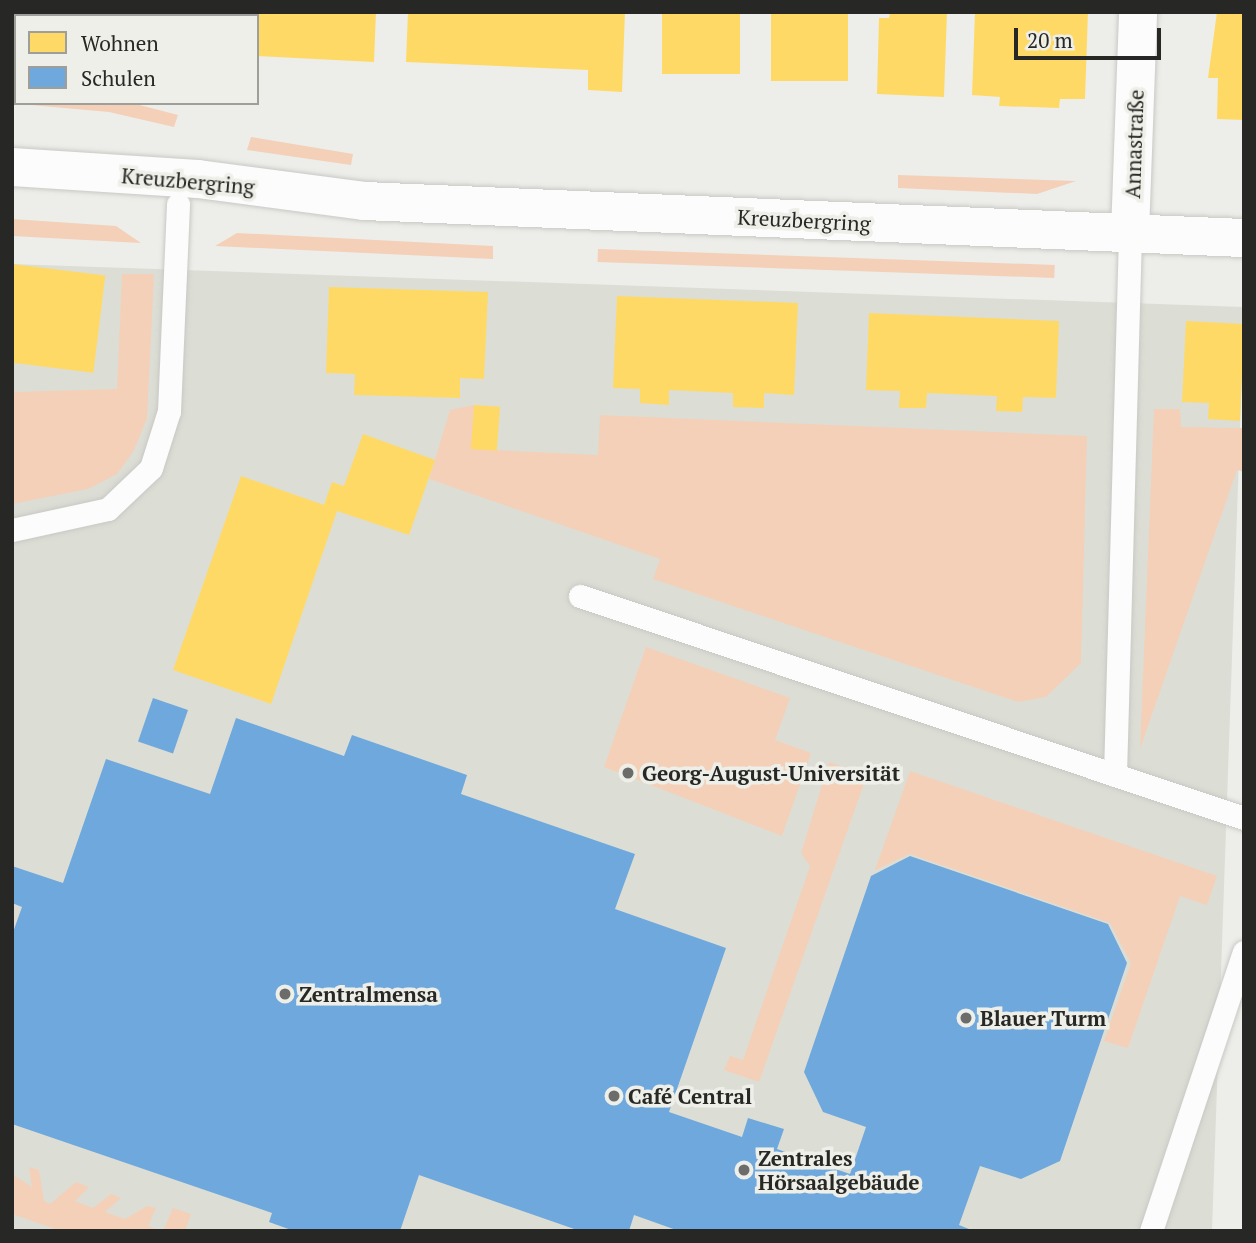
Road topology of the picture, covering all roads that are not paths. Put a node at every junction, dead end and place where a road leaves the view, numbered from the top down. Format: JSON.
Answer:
{"nodes":[{"id":1,"x":1138,"y":12,"type":"edge"},
{"id":2,"x":12,"y":167,"type":"edge"},
{"id":3,"x":12,"y":194,"type":"edge"},
{"id":4,"x":364,"y":201,"type":"junction"},
{"id":5,"x":178,"y":204,"type":"junction"},
{"id":6,"x":1130,"y":233,"type":"junction"},
{"id":7,"x":1244,"y":238,"type":"edge"},
{"id":8,"x":12,"y":530,"type":"edge"},
{"id":9,"x":580,"y":596,"type":"dead end"},
{"id":10,"x":1115,"y":775,"type":"junction"},
{"id":11,"x":1244,"y":818,"type":"edge"},
{"id":12,"x":1244,"y":952,"type":"edge"},
{"id":13,"x":1151,"y":1231,"type":"edge"}],
"edges":[{"from":1,"to":6,"type":"street","name":"Annastraße"},
{"from":2,"to":4,"type":"street","name":"Kreuzbergring"},
{"from":3,"to":5,"type":"street","name":"Kreuzbergring"},
{"from":4,"to":5,"type":"street","name":"Kreuzbergring"},
{"from":4,"to":6,"type":"street","name":"Kreuzbergring"},
{"from":5,"to":8,"type":"lane"},
{"from":6,"to":7,"type":"street","name":"Kreuzbergring"},
{"from":6,"to":10,"type":"lane"},
{"from":9,"to":10,"type":"lane"},
{"from":10,"to":11,"type":"lane"},
{"from":12,"to":13,"type":"lane"}]}
